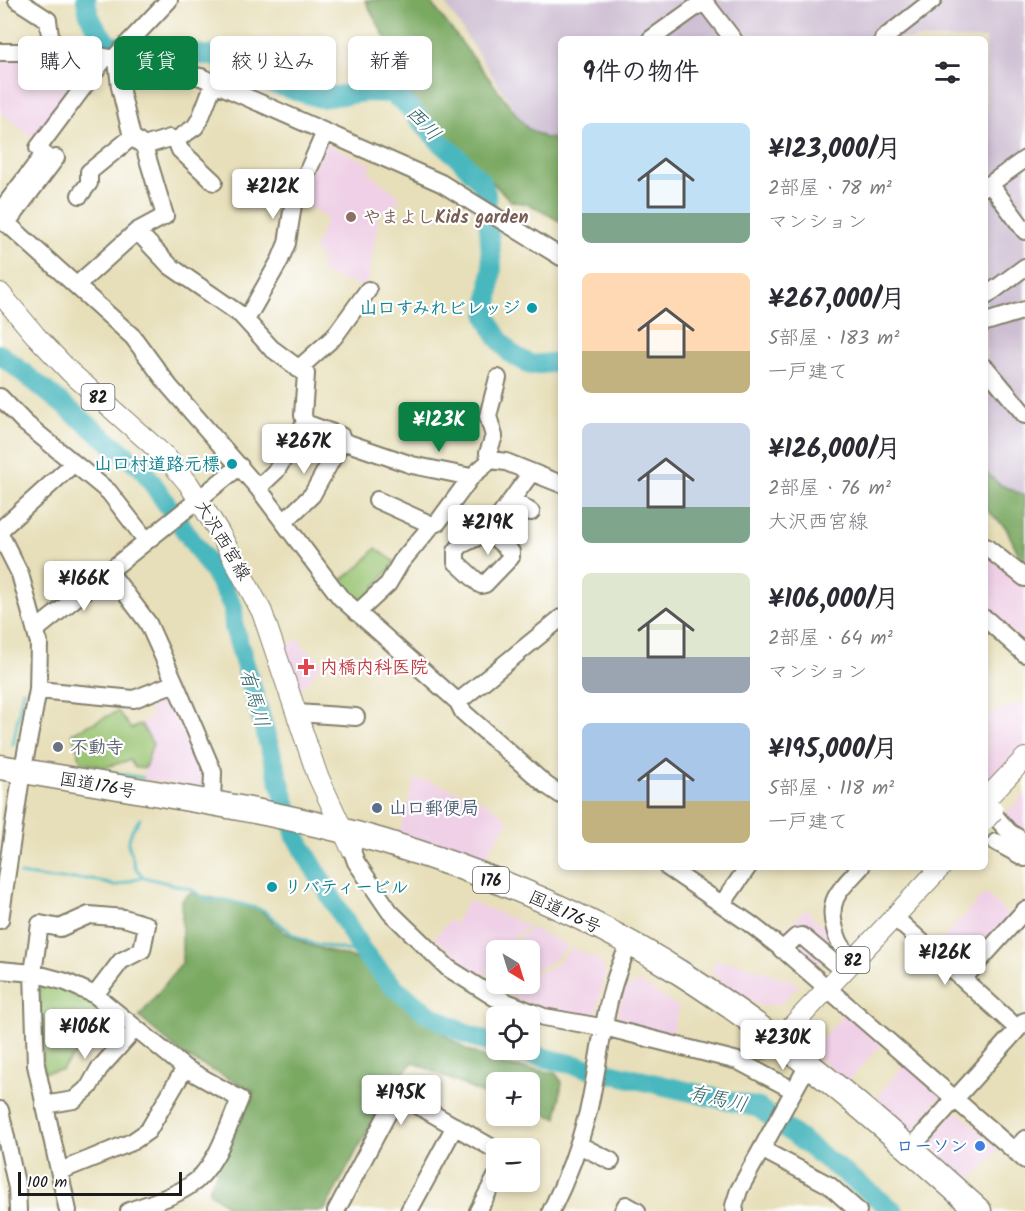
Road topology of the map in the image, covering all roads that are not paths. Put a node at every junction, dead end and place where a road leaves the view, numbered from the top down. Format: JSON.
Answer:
{"nodes":[{"id":1,"x":17,"y":0,"type":"edge"},
{"id":2,"x":169,"y":0,"type":"edge"},
{"id":3,"x":933,"y":0,"type":"edge"},
{"id":4,"x":704,"y":1,"type":"edge"},
{"id":5,"x":50,"y":36,"type":"edge"},
{"id":6,"x":135,"y":36,"type":"edge"},
{"id":7,"x":655,"y":36,"type":"edge"},
{"id":8,"x":731,"y":36,"type":"edge"},
{"id":9,"x":887,"y":36,"type":"edge"},
{"id":10,"x":18,"y":51,"type":"edge"},
{"id":11,"x":0,"y":52,"type":"edge"},
{"id":12,"x":102,"y":55,"type":"edge"},
{"id":13,"x":114,"y":56,"type":"joint"},
{"id":14,"x":121,"y":90,"type":"edge"},
{"id":15,"x":211,"y":90,"type":"edge"},
{"id":16,"x":230,"y":90,"type":"edge"},
{"id":17,"x":325,"y":132,"type":"junction"},
{"id":18,"x":176,"y":140,"type":"junction"},
{"id":19,"x":138,"y":142,"type":"junction"},
{"id":20,"x":56,"y":158,"type":"dead end"},
{"id":21,"x":1025,"y":159,"type":"edge"},
{"id":22,"x":214,"y":182,"type":"dead end"},
{"id":23,"x":988,"y":185,"type":"edge"},
{"id":24,"x":80,"y":195,"type":"dead end"},
{"id":25,"x":2,"y":216,"type":"edge"},
{"id":26,"x":137,"y":231,"type":"junction"},
{"id":27,"x":1025,"y":231,"type":"edge"},
{"id":28,"x":558,"y":255,"type":"edge"},
{"id":29,"x":1025,"y":267,"type":"edge"},
{"id":30,"x":77,"y":285,"type":"junction"},
{"id":31,"x":368,"y":290,"type":"dead end"},
{"id":32,"x":0,"y":293,"type":"edge"},
{"id":33,"x":988,"y":295,"type":"edge"},
{"id":34,"x":1025,"y":310,"type":"edge"},
{"id":35,"x":246,"y":320,"type":"junction"},
{"id":36,"x":988,"y":321,"type":"edge"},
{"id":37,"x":298,"y":369,"type":"junction"},
{"id":38,"x":988,"y":370,"type":"edge"},
{"id":39,"x":498,"y":378,"type":"dead end"},
{"id":40,"x":0,"y":397,"type":"edge"},
{"id":41,"x":1025,"y":415,"type":"edge"},
{"id":42,"x":305,"y":423,"type":"junction"},
{"id":43,"x":342,"y":441,"type":"junction"},
{"id":44,"x":491,"y":460,"type":"junction"},
{"id":45,"x":73,"y":464,"type":"junction"},
{"id":46,"x":240,"y":466,"type":"junction"},
{"id":47,"x":531,"y":473,"type":"junction"},
{"id":48,"x":471,"y":477,"type":"junction"},
{"id":49,"x":558,"y":482,"type":"edge"},
{"id":50,"x":258,"y":488,"type":"junction"},
{"id":51,"x":377,"y":500,"type":"dead end"},
{"id":52,"x":512,"y":500,"type":"junction"},
{"id":53,"x":195,"y":501,"type":"junction"},
{"id":54,"x":531,"y":512,"type":"dead end"},
{"id":55,"x":284,"y":522,"type":"junction"},
{"id":56,"x":432,"y":525,"type":"junction"},
{"id":57,"x":0,"y":532,"type":"edge"},
{"id":58,"x":488,"y":532,"type":"dead end"},
{"id":59,"x":152,"y":535,"type":"junction"},
{"id":60,"x":988,"y":549,"type":"edge"},
{"id":61,"x":108,"y":570,"type":"junction"},
{"id":62,"x":1025,"y":578,"type":"edge"},
{"id":63,"x":357,"y":613,"type":"junction"},
{"id":64,"x":558,"y":620,"type":"edge"},
{"id":65,"x":988,"y":621,"type":"edge"},
{"id":66,"x":37,"y":628,"type":"junction"},
{"id":67,"x":1025,"y":654,"type":"edge"},
{"id":68,"x":175,"y":683,"type":"junction"},
{"id":69,"x":38,"y":690,"type":"junction"},
{"id":70,"x":458,"y":702,"type":"junction"},
{"id":71,"x":297,"y":713,"type":"junction"},
{"id":72,"x":356,"y":717,"type":"dead end"},
{"id":73,"x":1025,"y":759,"type":"edge"},
{"id":74,"x":11,"y":776,"type":"edge"},
{"id":75,"x":1025,"y":776,"type":"edge"},
{"id":76,"x":558,"y":793,"type":"edge"},
{"id":77,"x":212,"y":805,"type":"junction"},
{"id":78,"x":988,"y":808,"type":"edge"},
{"id":79,"x":988,"y":808,"type":"edge"},
{"id":80,"x":988,"y":810,"type":"edge"},
{"id":81,"x":274,"y":823,"type":"junction"},
{"id":82,"x":343,"y":839,"type":"junction"},
{"id":83,"x":996,"y":842,"type":"dead end"},
{"id":84,"x":1025,"y":842,"type":"edge"},
{"id":85,"x":1025,"y":858,"type":"edge"},
{"id":86,"x":671,"y":870,"type":"edge"},
{"id":87,"x":746,"y":870,"type":"edge"},
{"id":88,"x":858,"y":870,"type":"edge"},
{"id":89,"x":920,"y":870,"type":"edge"},
{"id":90,"x":938,"y":870,"type":"edge"},
{"id":91,"x":722,"y":904,"type":"junction"},
{"id":92,"x":1025,"y":910,"type":"edge"},
{"id":93,"x":894,"y":917,"type":"junction"},
{"id":94,"x":0,"y":920,"type":"edge"},
{"id":95,"x":627,"y":950,"type":"junction"},
{"id":96,"x":782,"y":950,"type":"junction"},
{"id":97,"x":839,"y":956,"type":"junction"},
{"id":98,"x":0,"y":970,"type":"edge"},
{"id":99,"x":33,"y":973,"type":"junction"},
{"id":100,"x":963,"y":979,"type":"junction"},
{"id":101,"x":823,"y":983,"type":"junction"},
{"id":102,"x":95,"y":995,"type":"junction"},
{"id":103,"x":1022,"y":1025,"type":"edge"},
{"id":104,"x":135,"y":1029,"type":"junction"},
{"id":105,"x":604,"y":1031,"type":"junction"},
{"id":106,"x":770,"y":1041,"type":"junction"},
{"id":107,"x":185,"y":1068,"type":"junction"},
{"id":108,"x":798,"y":1082,"type":"junction"},
{"id":109,"x":955,"y":1099,"type":"junction"},
{"id":110,"x":44,"y":1106,"type":"junction"},
{"id":111,"x":0,"y":1110,"type":"edge"},
{"id":112,"x":455,"y":1126,"type":"junction"},
{"id":113,"x":486,"y":1144,"type":"edge"},
{"id":114,"x":766,"y":1144,"type":"junction"},
{"id":115,"x":579,"y":1145,"type":"junction"},
{"id":116,"x":910,"y":1149,"type":"junction"},
{"id":117,"x":1021,"y":1150,"type":"edge"},
{"id":118,"x":611,"y":1161,"type":"dead end"},
{"id":119,"x":60,"y":1171,"type":"junction"},
{"id":120,"x":488,"y":1192,"type":"edge"},
{"id":121,"x":18,"y":1211,"type":"edge"},
{"id":122,"x":69,"y":1211,"type":"edge"},
{"id":123,"x":129,"y":1211,"type":"edge"},
{"id":124,"x":336,"y":1211,"type":"edge"},
{"id":125,"x":409,"y":1211,"type":"edge"},
{"id":126,"x":478,"y":1211,"type":"edge"},
{"id":127,"x":551,"y":1211,"type":"edge"},
{"id":128,"x":623,"y":1211,"type":"edge"},
{"id":129,"x":637,"y":1211,"type":"edge"},
{"id":130,"x":735,"y":1211,"type":"edge"},
{"id":131,"x":858,"y":1211,"type":"edge"},
{"id":132,"x":957,"y":1211,"type":"edge"},
{"id":133,"x":979,"y":1211,"type":"edge"}],
"edges":[{"from":1,"to":5,"type":"street"},
{"from":2,"to":6,"type":"street"},
{"from":3,"to":9,"type":"street"},
{"from":4,"to":7,"type":"street"},
{"from":4,"to":8,"type":"street"},
{"from":10,"to":11,"type":"street"},
{"from":12,"to":13,"type":"street"},
{"from":13,"to":25,"type":"street"},
{"from":14,"to":19,"type":"street"},
{"from":15,"to":18,"type":"street"},
{"from":16,"to":17,"type":"street"},
{"from":17,"to":28,"type":"street"},
{"from":17,"to":35,"type":"street"},
{"from":18,"to":19,"type":"street"},
{"from":18,"to":22,"type":"street"},
{"from":19,"to":24,"type":"street"},
{"from":19,"to":26,"type":"street"},
{"from":20,"to":25,"type":"street"},
{"from":21,"to":23,"type":"street"},
{"from":23,"to":27,"type":"street"},
{"from":25,"to":30,"type":"street"},
{"from":26,"to":30,"type":"street"},
{"from":26,"to":35,"type":"street"},
{"from":29,"to":33,"type":"street"},
{"from":30,"to":46,"type":"street"},
{"from":31,"to":37,"type":"street"},
{"from":32,"to":53,"type":"main road","name":"大沢西宮線","number":"82"},
{"from":34,"to":36,"type":"street"},
{"from":35,"to":37,"type":"street"},
{"from":37,"to":42,"type":"street"},
{"from":38,"to":41,"type":"street"},
{"from":39,"to":44,"type":"street"},
{"from":40,"to":45,"type":"street"},
{"from":42,"to":43,"type":"street"},
{"from":42,"to":50,"type":"street"},
{"from":43,"to":48,"type":"street"},
{"from":43,"to":55,"type":"street"},
{"from":44,"to":47,"type":"street"},
{"from":44,"to":48,"type":"street"},
{"from":45,"to":57,"type":"street"},
{"from":45,"to":59,"type":"street"},
{"from":46,"to":50,"type":"street"},
{"from":46,"to":53,"type":"street"},
{"from":47,"to":49,"type":"street"},
{"from":47,"to":52,"type":"street"},
{"from":48,"to":56,"type":"street"},
{"from":50,"to":55,"type":"street"},
{"from":51,"to":56,"type":"street"},
{"from":52,"to":54,"type":"street"},
{"from":52,"to":58,"type":"street"},
{"from":53,"to":59,"type":"street"},
{"from":53,"to":71,"type":"main road","name":"大沢西宮線","number":"82"},
{"from":55,"to":63,"type":"street"},
{"from":56,"to":63,"type":"street"},
{"from":57,"to":66,"type":"street"},
{"from":59,"to":61,"type":"street"},
{"from":60,"to":62,"type":"street"},
{"from":61,"to":66,"type":"street"},
{"from":61,"to":68,"type":"street"},
{"from":63,"to":70,"type":"street"},
{"from":64,"to":70,"type":"street"},
{"from":65,"to":67,"type":"street"},
{"from":66,"to":69,"type":"street"},
{"from":68,"to":69,"type":"street"},
{"from":68,"to":77,"type":"street"},
{"from":69,"to":74,"type":"street"},
{"from":70,"to":76,"type":"street"},
{"from":71,"to":72,"type":"street"},
{"from":71,"to":82,"type":"main road","name":"大沢西宮線","number":"82"},
{"from":73,"to":78,"type":"main road"},
{"from":74,"to":77,"type":"highway","name":"国道176号","number":"176"},
{"from":74,"to":81,"type":"highway","name":"国道176号","number":"176"},
{"from":74,"to":94,"type":"street"},
{"from":75,"to":79,"type":"main road"},
{"from":77,"to":81,"type":"highway","name":"国道176号","number":"176"},
{"from":80,"to":84,"type":"street"},
{"from":81,"to":82,"type":"highway","name":"国道176号","number":"176"},
{"from":82,"to":95,"type":"highway","name":"国道176号","number":"176"},
{"from":82,"to":105,"type":"street"},
{"from":83,"to":85,"type":"street"},
{"from":86,"to":91,"type":"street"},
{"from":87,"to":91,"type":"street"},
{"from":88,"to":97,"type":"street"},
{"from":89,"to":97,"type":"main road","number":"82"},
{"from":90,"to":93,"type":"main road","number":"82"},
{"from":91,"to":96,"type":"street"},
{"from":92,"to":100,"type":"street"},
{"from":93,"to":100,"type":"street"},
{"from":93,"to":101,"type":"main road","number":"82"},
{"from":95,"to":105,"type":"street"},
{"from":95,"to":106,"type":"highway","name":"国道176号","number":"176"},
{"from":96,"to":97,"type":"street"},
{"from":96,"to":101,"type":"street"},
{"from":97,"to":101,"type":"main road","number":"82"},
{"from":98,"to":99,"type":"street"},
{"from":99,"to":102,"type":"street"},
{"from":99,"to":102,"type":"street"},
{"from":99,"to":110,"type":"street"},
{"from":100,"to":103,"type":"street"},
{"from":101,"to":106,"type":"main road","number":"82"},
{"from":101,"to":109,"type":"street"},
{"from":102,"to":104,"type":"street"},
{"from":103,"to":109,"type":"street"},
{"from":104,"to":107,"type":"street"},
{"from":104,"to":110,"type":"street"},
{"from":105,"to":108,"type":"street"},
{"from":105,"to":115,"type":"street"},
{"from":106,"to":108,"type":"highway","name":"国道176号","number":"176"},
{"from":107,"to":119,"type":"street"},
{"from":107,"to":123,"type":"street"},
{"from":108,"to":114,"type":"street"},
{"from":108,"to":116,"type":"highway","name":"国道176号","number":"176"},
{"from":108,"to":132,"type":"highway","name":"国道176号","number":"176"},
{"from":109,"to":116,"type":"street"},
{"from":109,"to":117,"type":"street"},
{"from":110,"to":119,"type":"street"},
{"from":111,"to":121,"type":"street"},
{"from":112,"to":113,"type":"street"},
{"from":112,"to":124,"type":"street"},
{"from":112,"to":125,"type":"street"},
{"from":114,"to":130,"type":"street"},
{"from":114,"to":131,"type":"street"},
{"from":115,"to":118,"type":"street"},
{"from":115,"to":127,"type":"street"},
{"from":116,"to":133,"type":"highway","name":"国道176号","number":"176"},
{"from":119,"to":122,"type":"street"},
{"from":120,"to":126,"type":"street"},
{"from":128,"to":129,"type":"street"}]}
